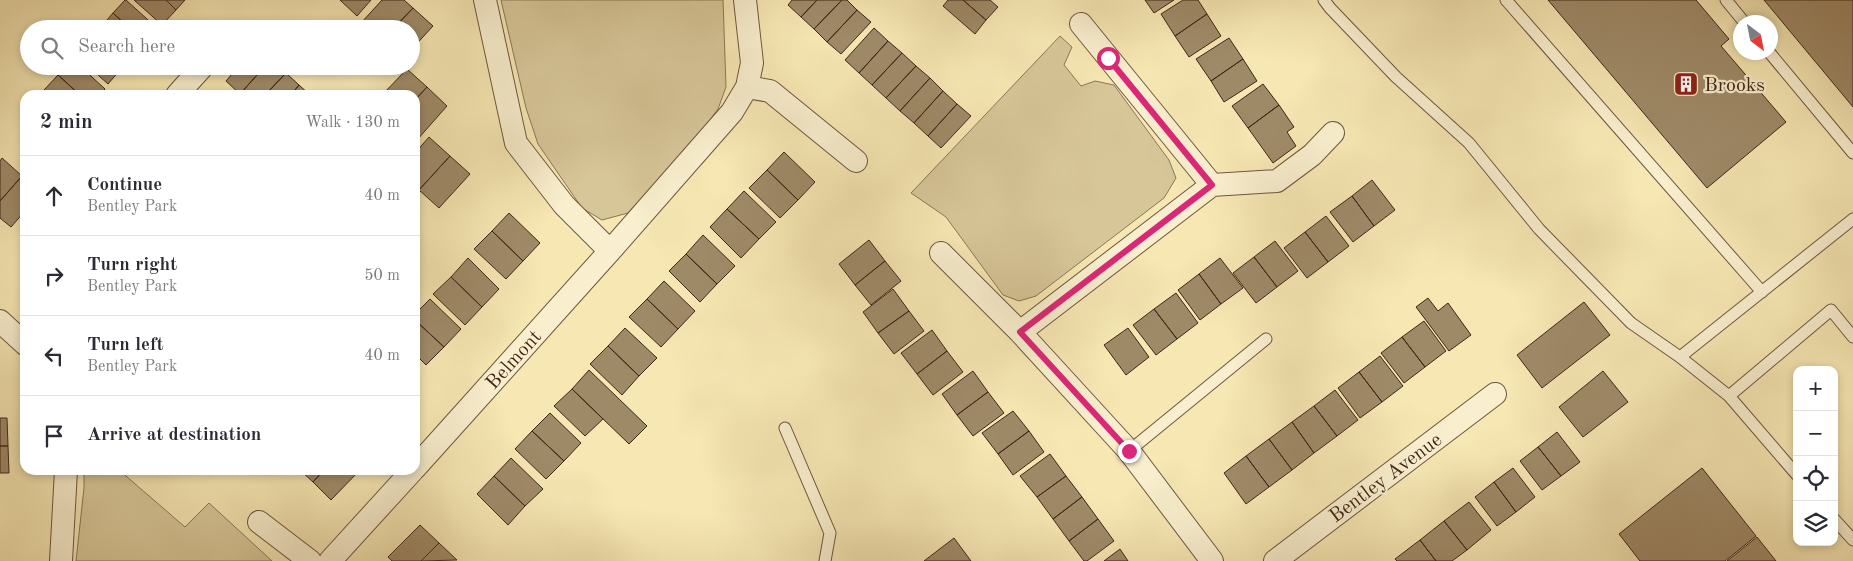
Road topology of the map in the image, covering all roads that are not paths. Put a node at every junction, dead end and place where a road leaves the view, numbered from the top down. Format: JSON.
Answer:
{"nodes":[{"id":1,"x":485,"y":0,"type":"edge"},
{"id":2,"x":745,"y":0,"type":"edge"},
{"id":3,"x":1324,"y":0,"type":"edge"},
{"id":4,"x":1506,"y":0,"type":"edge"},
{"id":5,"x":1726,"y":0,"type":"edge"},
{"id":6,"x":1738,"y":15,"type":"edge"},
{"id":7,"x":1081,"y":24,"type":"dead end"},
{"id":8,"x":1776,"y":60,"type":"edge"},
{"id":9,"x":195,"y":75,"type":"edge"},
{"id":10,"x":747,"y":87,"type":"junction"},
{"id":11,"x":181,"y":90,"type":"edge"},
{"id":12,"x":1333,"y":133,"type":"dead end"},
{"id":13,"x":1853,"y":153,"type":"edge"},
{"id":14,"x":856,"y":162,"type":"dead end"},
{"id":15,"x":1212,"y":185,"type":"junction"},
{"id":16,"x":1853,"y":219,"type":"edge"},
{"id":17,"x":610,"y":251,"type":"junction"},
{"id":18,"x":941,"y":253,"type":"dead end"},
{"id":19,"x":1762,"y":292,"type":"junction"},
{"id":20,"x":0,"y":321,"type":"edge"},
{"id":21,"x":1020,"y":332,"type":"junction"},
{"id":22,"x":1853,"y":337,"type":"edge"},
{"id":23,"x":20,"y":339,"type":"edge"},
{"id":24,"x":1266,"y":339,"type":"dead end"},
{"id":25,"x":1680,"y":357,"type":"junction"},
{"id":26,"x":1495,"y":394,"type":"dead end"},
{"id":27,"x":1729,"y":396,"type":"junction"},
{"id":28,"x":785,"y":428,"type":"dead end"},
{"id":29,"x":1129,"y":451,"type":"junction"},
{"id":30,"x":420,"y":462,"type":"edge"},
{"id":31,"x":1793,"y":470,"type":"edge"},
{"id":32,"x":66,"y":475,"type":"edge"},
{"id":33,"x":409,"y":475,"type":"edge"},
{"id":34,"x":259,"y":522,"type":"dead end"},
{"id":35,"x":1838,"y":523,"type":"edge"},
{"id":36,"x":1853,"y":540,"type":"edge"},
{"id":37,"x":60,"y":561,"type":"edge"},
{"id":38,"x":310,"y":561,"type":"edge"},
{"id":39,"x":330,"y":561,"type":"edge"},
{"id":40,"x":825,"y":561,"type":"edge"},
{"id":41,"x":1212,"y":561,"type":"edge"},
{"id":42,"x":1275,"y":561,"type":"edge"}],
"edges":[{"from":1,"to":17,"type":"street"},
{"from":2,"to":10,"type":"street","name":"Belmont"},
{"from":3,"to":25,"type":"lane"},
{"from":4,"to":19,"type":"lane"},
{"from":5,"to":6,"type":"lane"},
{"from":7,"to":15,"type":"street"},
{"from":8,"to":13,"type":"lane"},
{"from":9,"to":11,"type":"street"},
{"from":10,"to":14,"type":"street"},
{"from":10,"to":17,"type":"street","name":"Belmont"},
{"from":12,"to":15,"type":"street"},
{"from":15,"to":21,"type":"street"},
{"from":16,"to":19,"type":"lane"},
{"from":17,"to":30,"type":"street","name":"Belmont"},
{"from":18,"to":21,"type":"street"},
{"from":19,"to":25,"type":"lane"},
{"from":20,"to":23,"type":"street"},
{"from":21,"to":29,"type":"street"},
{"from":22,"to":27,"type":"lane"},
{"from":24,"to":29,"type":"lane"},
{"from":25,"to":27,"type":"lane"},
{"from":26,"to":42,"type":"street","name":"Bentley Avenue"},
{"from":27,"to":31,"type":"lane"},
{"from":28,"to":40,"type":"lane"},
{"from":29,"to":41,"type":"street"},
{"from":32,"to":37,"type":"street"},
{"from":33,"to":39,"type":"street","name":"Belmont"},
{"from":34,"to":38,"type":"street"},
{"from":35,"to":36,"type":"lane"}]}
